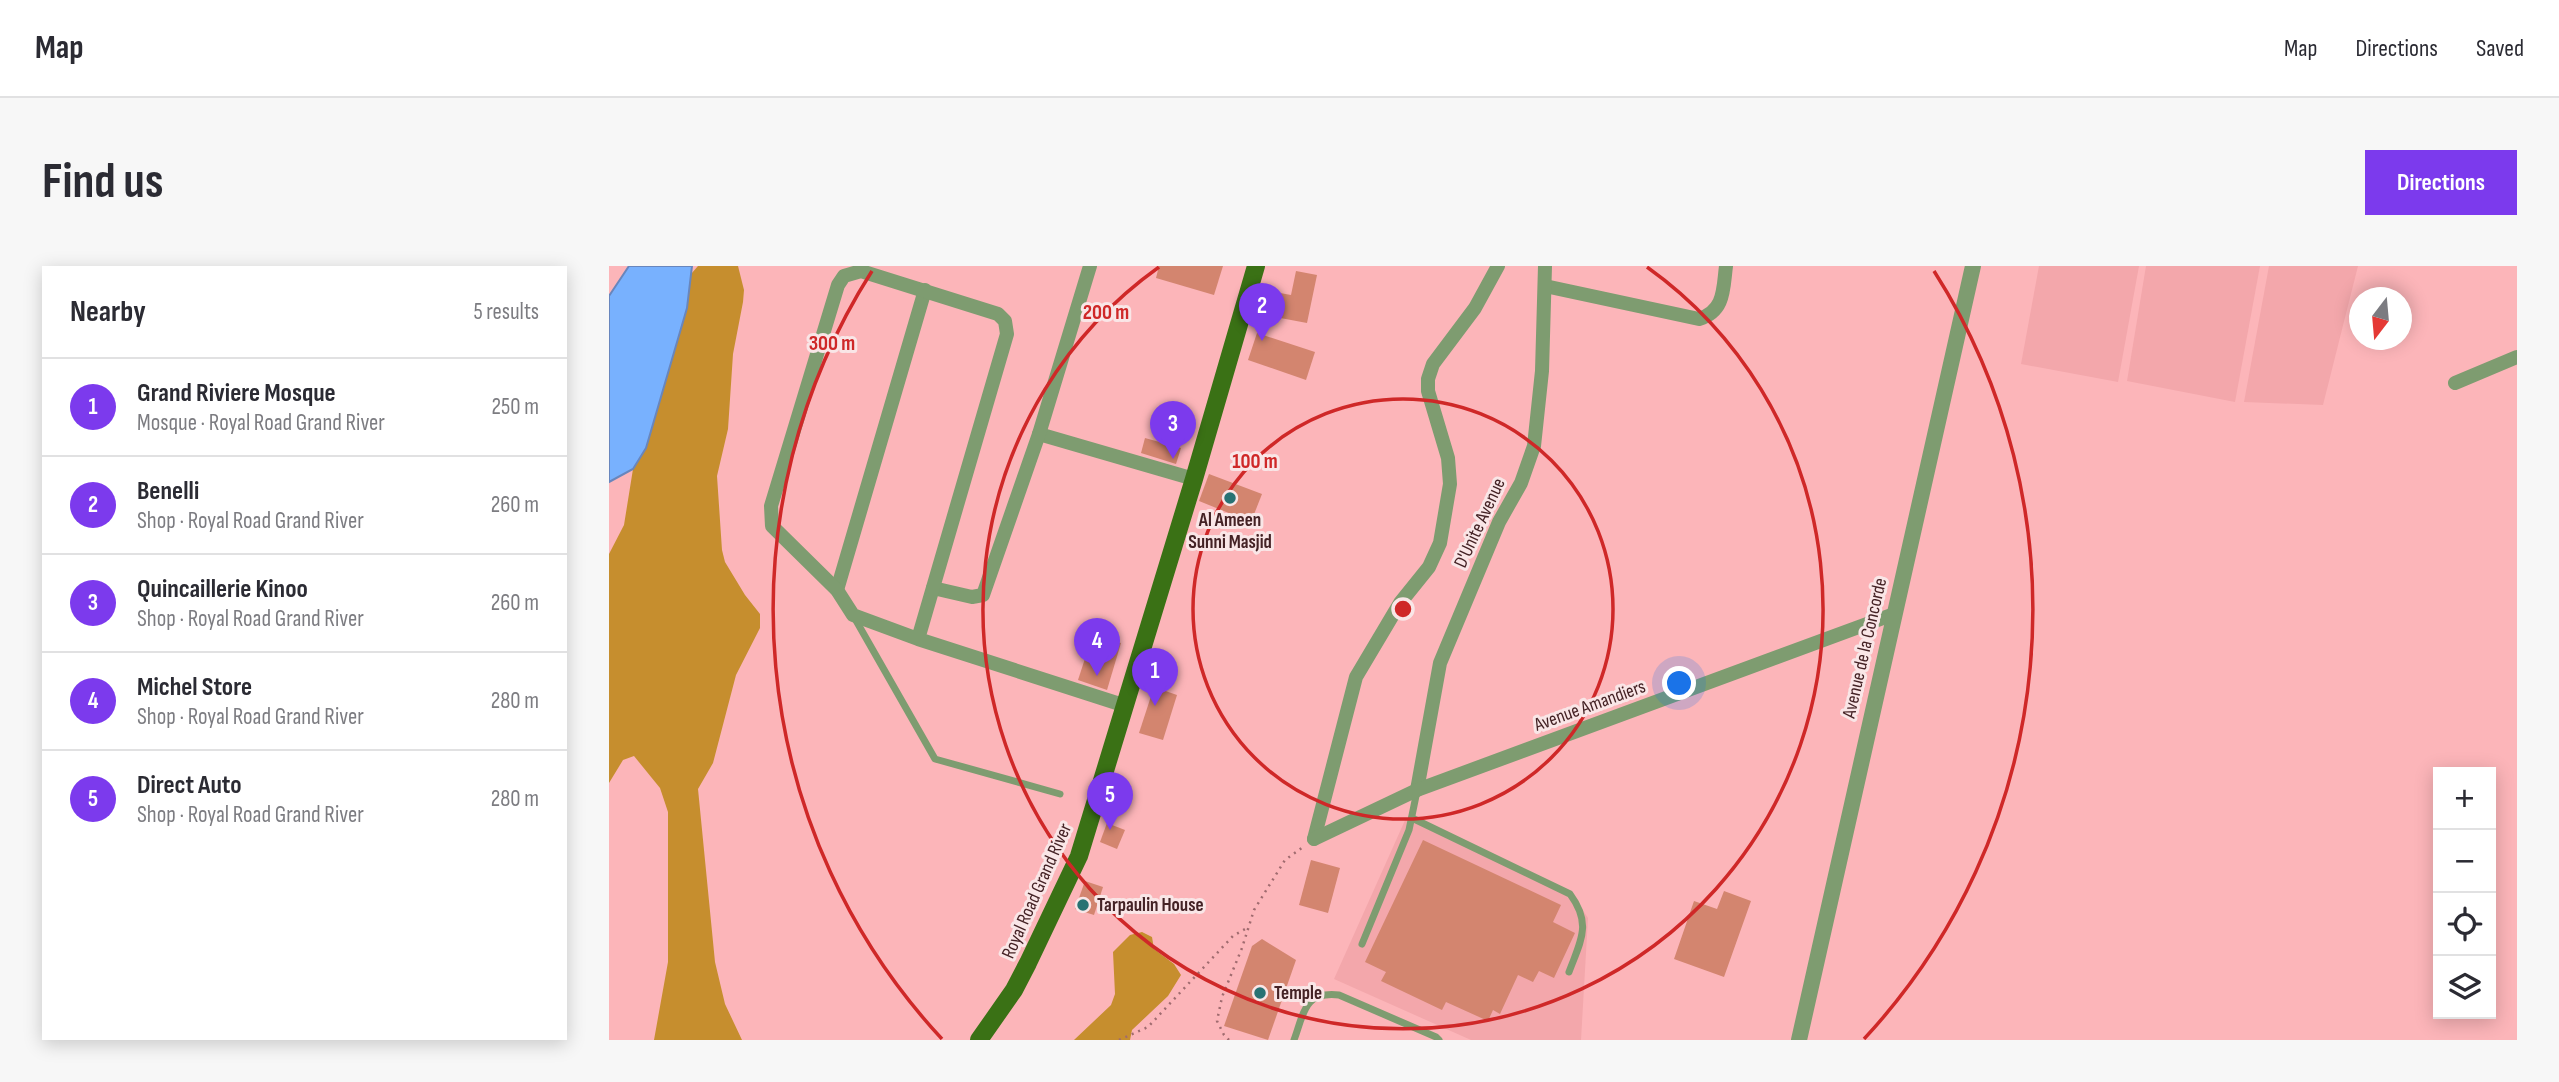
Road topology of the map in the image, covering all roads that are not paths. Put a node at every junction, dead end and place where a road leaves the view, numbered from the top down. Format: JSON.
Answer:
{"nodes":[{"id":1,"x":1090,"y":266,"type":"edge"},
{"id":2,"x":1256,"y":266,"type":"edge"},
{"id":3,"x":1498,"y":266,"type":"edge"},
{"id":4,"x":1545,"y":266,"type":"edge"},
{"id":5,"x":1726,"y":266,"type":"edge"},
{"id":6,"x":1973,"y":266,"type":"edge"},
{"id":7,"x":1545,"y":286,"type":"junction"},
{"id":8,"x":925,"y":290,"type":"junction"},
{"id":9,"x":2517,"y":357,"type":"edge"},
{"id":10,"x":2455,"y":383,"type":"dead end"},
{"id":11,"x":1039,"y":434,"type":"junction"},
{"id":12,"x":1194,"y":479,"type":"junction"},
{"id":13,"x":933,"y":588,"type":"junction"},
{"id":14,"x":837,"y":590,"type":"junction"},
{"id":15,"x":1894,"y":614,"type":"junction"},
{"id":16,"x":853,"y":615,"type":"junction"},
{"id":17,"x":918,"y":639,"type":"junction"},
{"id":18,"x":1126,"y":706,"type":"junction"},
{"id":19,"x":1417,"y":790,"type":"junction"},
{"id":20,"x":1060,"y":793,"type":"dead end"},
{"id":21,"x":1412,"y":818,"type":"junction"},
{"id":22,"x":1362,"y":944,"type":"dead end"},
{"id":23,"x":1569,"y":972,"type":"dead end"},
{"id":24,"x":979,"y":1040,"type":"edge"},
{"id":25,"x":1294,"y":1040,"type":"edge"},
{"id":26,"x":1439,"y":1040,"type":"edge"},
{"id":27,"x":1799,"y":1040,"type":"edge"}],
"edges":[{"from":1,"to":11,"type":"street"},
{"from":2,"to":12,"type":"main road","name":"Royal Road Grand River"},
{"from":3,"to":19,"type":"street","name":"Avenue Amandiers"},
{"from":4,"to":7,"type":"street","name":"D'Unite Avenue"},
{"from":5,"to":7,"type":"street"},
{"from":6,"to":15,"type":"street","name":"Avenue de la Concorde"},
{"from":7,"to":19,"type":"street","name":"D'Unite Avenue"},
{"from":8,"to":13,"type":"street"},
{"from":8,"to":14,"type":"street"},
{"from":8,"to":14,"type":"street"},
{"from":9,"to":10,"type":"street"},
{"from":11,"to":12,"type":"street"},
{"from":11,"to":13,"type":"street"},
{"from":12,"to":18,"type":"main road","name":"Royal Road Grand River"},
{"from":13,"to":17,"type":"street"},
{"from":14,"to":16,"type":"street"},
{"from":15,"to":19,"type":"street","name":"Avenue Amandiers"},
{"from":15,"to":27,"type":"street","name":"Avenue de la Concorde"},
{"from":16,"to":17,"type":"street"},
{"from":16,"to":20,"type":"lane"},
{"from":17,"to":18,"type":"street"},
{"from":18,"to":24,"type":"main road","name":"Royal Road Grand River"},
{"from":19,"to":21,"type":"lane"},
{"from":21,"to":22,"type":"lane"},
{"from":21,"to":23,"type":"lane"},
{"from":25,"to":26,"type":"lane"}]}
